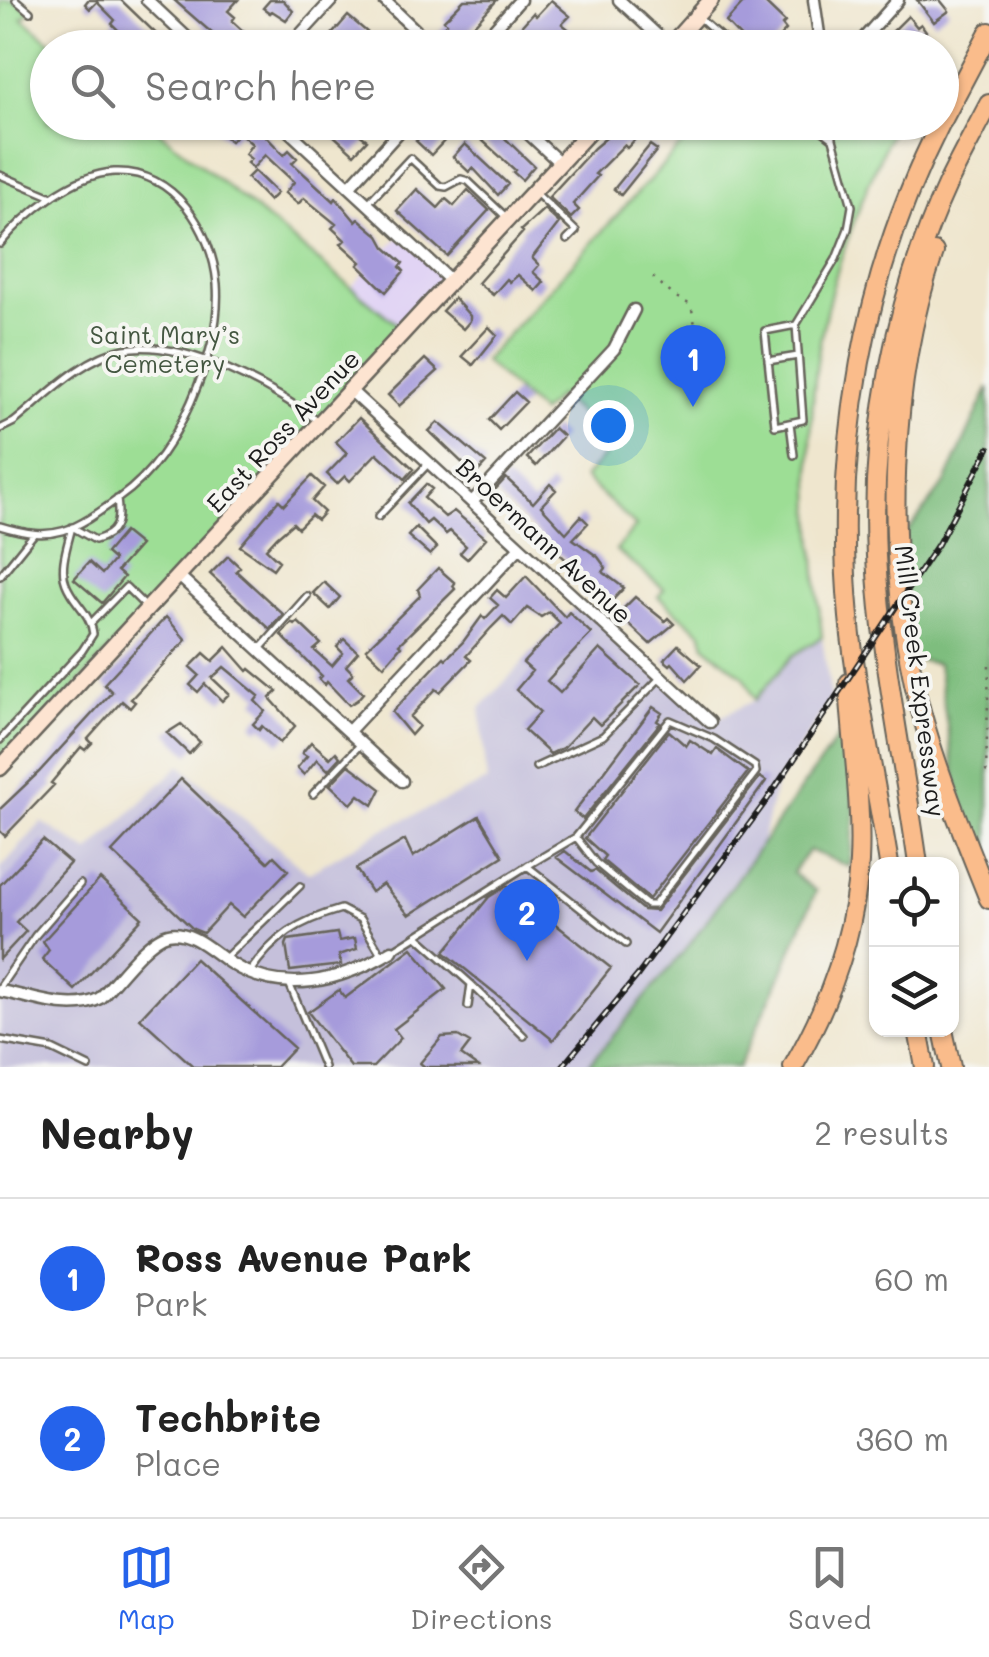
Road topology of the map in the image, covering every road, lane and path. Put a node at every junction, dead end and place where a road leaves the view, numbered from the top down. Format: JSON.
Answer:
{"nodes":[{"id":1,"x":16,"y":0,"type":"edge"},
{"id":2,"x":148,"y":0,"type":"edge"},
{"id":3,"x":332,"y":0,"type":"edge"},
{"id":4,"x":384,"y":0,"type":"edge"},
{"id":5,"x":520,"y":0,"type":"edge"},
{"id":6,"x":619,"y":0,"type":"edge"},
{"id":7,"x":711,"y":0,"type":"edge"},
{"id":8,"x":814,"y":0,"type":"edge"},
{"id":9,"x":898,"y":0,"type":"edge"},
{"id":10,"x":30,"y":12,"type":"dead end"},
{"id":11,"x":697,"y":16,"type":"junction"},
{"id":12,"x":179,"y":30,"type":"edge"},
{"id":13,"x":304,"y":30,"type":"edge"},
{"id":14,"x":415,"y":30,"type":"edge"},
{"id":15,"x":493,"y":30,"type":"edge"},
{"id":16,"x":650,"y":30,"type":"edge"},
{"id":17,"x":684,"y":30,"type":"edge"},
{"id":18,"x":713,"y":30,"type":"edge"},
{"id":19,"x":818,"y":30,"type":"edge"},
{"id":20,"x":871,"y":30,"type":"edge"},
{"id":21,"x":989,"y":32,"type":"edge"},
{"id":22,"x":959,"y":88,"type":"edge"},
{"id":23,"x":989,"y":104,"type":"edge"},
{"id":24,"x":299,"y":140,"type":"edge"},
{"id":25,"x":391,"y":140,"type":"edge"},
{"id":26,"x":536,"y":140,"type":"edge"},
{"id":27,"x":581,"y":140,"type":"edge"},
{"id":28,"x":834,"y":140,"type":"edge"},
{"id":29,"x":932,"y":140,"type":"edge"},
{"id":30,"x":966,"y":149,"type":"junction"},
{"id":31,"x":560,"y":162,"type":"junction"},
{"id":32,"x":0,"y":176,"type":"edge"},
{"id":33,"x":349,"y":186,"type":"junction"},
{"id":34,"x":534,"y":190,"type":"junction"},
{"id":35,"x":52,"y":198,"type":"junction"},
{"id":36,"x":368,"y":204,"type":"junction"},
{"id":37,"x":508,"y":219,"type":"junction"},
{"id":38,"x":567,"y":240,"type":"dead end"},
{"id":39,"x":0,"y":244,"type":"edge"},
{"id":40,"x":653,"y":277,"type":"dead end"},
{"id":41,"x":451,"y":281,"type":"junction"},
{"id":42,"x":634,"y":310,"type":"dead end"},
{"id":43,"x":796,"y":326,"type":"junction"},
{"id":44,"x":698,"y":339,"type":"dead end"},
{"id":45,"x":798,"y":356,"type":"junction"},
{"id":46,"x":768,"y":361,"type":"junction"},
{"id":47,"x":206,"y":362,"type":"junction"},
{"id":48,"x":350,"y":390,"type":"junction"},
{"id":49,"x":320,"y":423,"type":"junction"},
{"id":50,"x":790,"y":423,"type":"junction"},
{"id":51,"x":0,"y":429,"type":"edge"},
{"id":52,"x":794,"y":455,"type":"dead end"},
{"id":53,"x":429,"y":463,"type":"junction"},
{"id":54,"x":117,"y":500,"type":"junction"},
{"id":55,"x":472,"y":502,"type":"junction"},
{"id":56,"x":378,"y":517,"type":"dead end"},
{"id":57,"x":0,"y":526,"type":"edge"},
{"id":58,"x":72,"y":526,"type":"junction"},
{"id":59,"x":34,"y":534,"type":"junction"},
{"id":60,"x":520,"y":547,"type":"junction"},
{"id":61,"x":0,"y":576,"type":"edge"},
{"id":62,"x":178,"y":576,"type":"junction"},
{"id":63,"x":307,"y":596,"type":"dead end"},
{"id":64,"x":148,"y":608,"type":"junction"},
{"id":65,"x":92,"y":622,"type":"junction"},
{"id":66,"x":259,"y":650,"type":"junction"},
{"id":67,"x":854,"y":659,"type":"junction"},
{"id":68,"x":989,"y":665,"type":"edge"},
{"id":69,"x":662,"y":677,"type":"junction"},
{"id":70,"x":710,"y":722,"type":"dead end"},
{"id":71,"x":349,"y":731,"type":"junction"},
{"id":72,"x":0,"y":740,"type":"edge"},
{"id":73,"x":362,"y":743,"type":"junction"},
{"id":74,"x":536,"y":767,"type":"dead end"},
{"id":75,"x":0,"y":768,"type":"edge"},
{"id":76,"x":989,"y":774,"type":"edge"},
{"id":77,"x":402,"y":781,"type":"dead end"},
{"id":78,"x":313,"y":794,"type":"dead end"},
{"id":79,"x":576,"y":837,"type":"junction"},
{"id":80,"x":889,"y":857,"type":"edge"},
{"id":81,"x":917,"y":857,"type":"edge"},
{"id":82,"x":527,"y":866,"type":"junction"},
{"id":83,"x":80,"y":884,"type":"dead end"},
{"id":84,"x":300,"y":886,"type":"dead end"},
{"id":85,"x":989,"y":899,"type":"edge"},
{"id":86,"x":417,"y":936,"type":"junction"},
{"id":87,"x":626,"y":944,"type":"dead end"},
{"id":88,"x":387,"y":954,"type":"junction"},
{"id":89,"x":224,"y":959,"type":"junction"},
{"id":90,"x":248,"y":974,"type":"junction"},
{"id":91,"x":289,"y":982,"type":"junction"},
{"id":92,"x":471,"y":984,"type":"junction"},
{"id":93,"x":0,"y":989,"type":"edge"},
{"id":94,"x":468,"y":1006,"type":"dead end"},
{"id":95,"x":524,"y":1036,"type":"dead end"},
{"id":96,"x":919,"y":1037,"type":"edge"},
{"id":97,"x":944,"y":1037,"type":"edge"},
{"id":98,"x":0,"y":1040,"type":"edge"},
{"id":99,"x":88,"y":1067,"type":"edge"},
{"id":100,"x":324,"y":1067,"type":"edge"},
{"id":101,"x":793,"y":1067,"type":"edge"},
{"id":102,"x":925,"y":1067,"type":"edge"},
{"id":103,"x":950,"y":1067,"type":"edge"}],
"edges":[{"from":1,"to":10,"type":"lane"},
{"from":2,"to":12,"type":"street"},
{"from":3,"to":13,"type":"street"},
{"from":4,"to":14,"type":"street"},
{"from":5,"to":15,"type":"street"},
{"from":6,"to":16,"type":"street"},
{"from":7,"to":11,"type":"street"},
{"from":8,"to":19,"type":"street"},
{"from":9,"to":20,"type":"street"},
{"from":11,"to":17,"type":"street"},
{"from":11,"to":18,"type":"lane"},
{"from":21,"to":22,"type":"highway"},
{"from":23,"to":30,"type":"highway","name":"Mill Creek Expressway"},
{"from":24,"to":33,"type":"street"},
{"from":25,"to":33,"type":"street"},
{"from":26,"to":31,"type":"street"},
{"from":27,"to":31,"type":"street","name":"East Ross Avenue"},
{"from":28,"to":43,"type":"lane"},
{"from":29,"to":67,"type":"highway"},
{"from":30,"to":81,"type":"highway","name":"Mill Creek Expressway"},
{"from":30,"to":85,"type":"highway"},
{"from":31,"to":34,"type":"street","name":"East Ross Avenue"},
{"from":32,"to":35,"type":"lane"},
{"from":33,"to":36,"type":"street"},
{"from":34,"to":37,"type":"street","name":"East Ross Avenue"},
{"from":34,"to":38,"type":"lane"},
{"from":35,"to":39,"type":"lane"},
{"from":35,"to":47,"type":"lane"},
{"from":36,"to":37,"type":"lane"},
{"from":36,"to":41,"type":"street"},
{"from":37,"to":41,"type":"street","name":"East Ross Avenue"},
{"from":40,"to":44,"type":"path"},
{"from":41,"to":48,"type":"street","name":"East Ross Avenue"},
{"from":42,"to":55,"type":"street"},
{"from":43,"to":45,"type":"lane"},
{"from":43,"to":46,"type":"lane"},
{"from":45,"to":46,"type":"lane"},
{"from":45,"to":50,"type":"lane"},
{"from":46,"to":50,"type":"lane"},
{"from":47,"to":49,"type":"lane"},
{"from":47,"to":51,"type":"lane"},
{"from":47,"to":54,"type":"lane"},
{"from":48,"to":49,"type":"street","name":"East Ross Avenue"},
{"from":48,"to":53,"type":"street","name":"Broermann Avenue"},
{"from":49,"to":62,"type":"street","name":"East Ross Avenue"},
{"from":50,"to":52,"type":"lane"},
{"from":53,"to":55,"type":"street","name":"Broermann Avenue"},
{"from":53,"to":56,"type":"lane"},
{"from":54,"to":58,"type":"lane"},
{"from":54,"to":58,"type":"lane"},
{"from":55,"to":60,"type":"street","name":"Broermann Avenue"},
{"from":57,"to":59,"type":"lane"},
{"from":58,"to":59,"type":"lane"},
{"from":58,"to":65,"type":"lane"},
{"from":59,"to":61,"type":"lane"},
{"from":60,"to":69,"type":"street","name":"Broermann Avenue"},
{"from":60,"to":71,"type":"street"},
{"from":62,"to":64,"type":"street","name":"East Ross Avenue"},
{"from":62,"to":66,"type":"street"},
{"from":63,"to":66,"type":"lane"},
{"from":64,"to":65,"type":"lane"},
{"from":64,"to":75,"type":"street","name":"East Ross Avenue"},
{"from":65,"to":72,"type":"lane"},
{"from":66,"to":71,"type":"street"},
{"from":67,"to":80,"type":"highway"},
{"from":67,"to":101,"type":"highway"},
{"from":68,"to":76,"type":"path"},
{"from":69,"to":70,"type":"street","name":"Broermann Avenue"},
{"from":69,"to":74,"type":"lane"},
{"from":71,"to":73,"type":"street"},
{"from":73,"to":77,"type":"street"},
{"from":73,"to":78,"type":"lane"},
{"from":79,"to":79,"type":"lane"},
{"from":79,"to":82,"type":"lane"},
{"from":82,"to":86,"type":"lane"},
{"from":82,"to":87,"type":"lane"},
{"from":83,"to":93,"type":"lane"},
{"from":84,"to":89,"type":"lane"},
{"from":86,"to":88,"type":"lane"},
{"from":86,"to":92,"type":"lane"},
{"from":88,"to":90,"type":"lane"},
{"from":88,"to":91,"type":"street"},
{"from":89,"to":90,"type":"street"},
{"from":89,"to":93,"type":"street"},
{"from":90,"to":91,"type":"street"},
{"from":91,"to":100,"type":"lane"},
{"from":92,"to":94,"type":"lane"},
{"from":92,"to":95,"type":"lane"},
{"from":96,"to":102,"type":"highway"},
{"from":97,"to":103,"type":"highway"},
{"from":98,"to":99,"type":"lane"}]}
